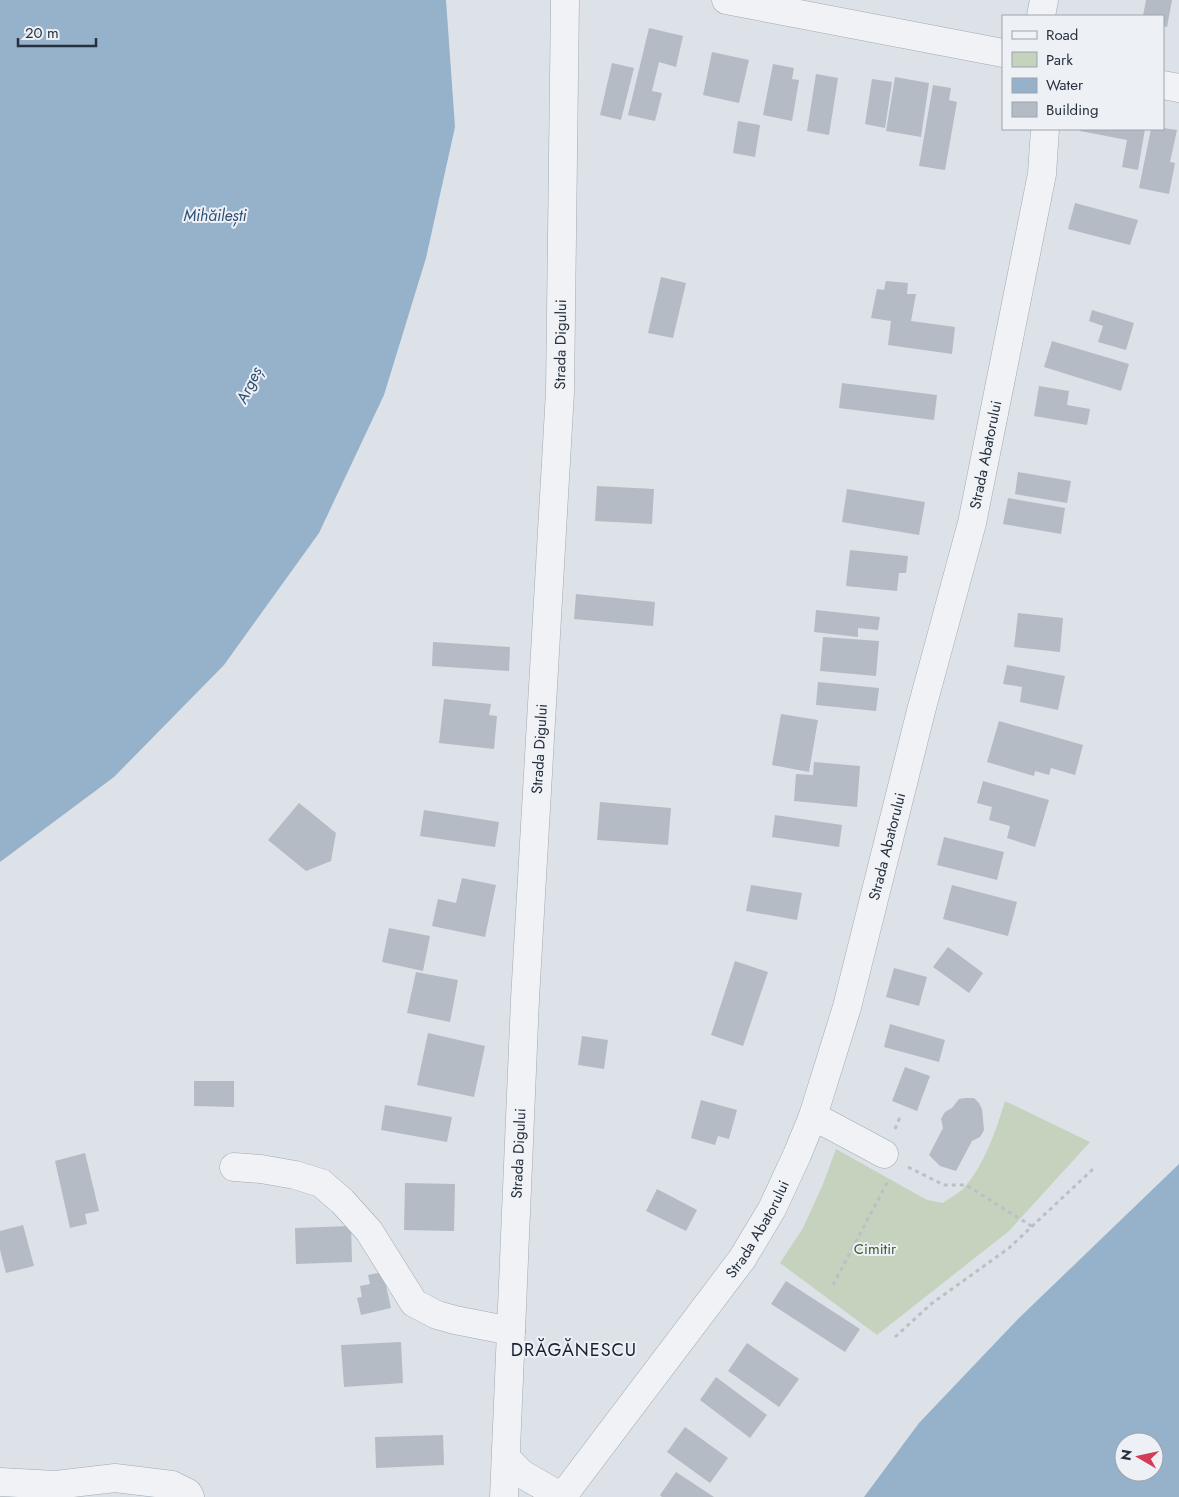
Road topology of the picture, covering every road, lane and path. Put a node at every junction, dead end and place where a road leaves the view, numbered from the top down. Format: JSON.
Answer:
{"nodes":[{"id":1,"x":565,"y":0,"type":"edge"},
{"id":2,"x":726,"y":0,"type":"edge"},
{"id":3,"x":1044,"y":0,"type":"edge"},
{"id":4,"x":1041,"y":15,"type":"edge"},
{"id":5,"x":1002,"y":53,"type":"edge"},
{"id":6,"x":1164,"y":85,"type":"edge"},
{"id":7,"x":1179,"y":88,"type":"edge"},
{"id":8,"x":1045,"y":130,"type":"edge"},
{"id":9,"x":813,"y":1116,"type":"junction"},
{"id":10,"x":891,"y":1158,"type":"junction"},
{"id":11,"x":234,"y":1167,"type":"dead end"},
{"id":12,"x":1093,"y":1169,"type":"dead end"},
{"id":13,"x":1033,"y":1227,"type":"junction"},
{"id":14,"x":833,"y":1285,"type":"dead end"},
{"id":15,"x":511,"y":1331,"type":"junction"},
{"id":16,"x":896,"y":1337,"type":"dead end"},
{"id":17,"x":506,"y":1458,"type":"junction"},
{"id":18,"x":0,"y":1482,"type":"edge"},
{"id":19,"x":190,"y":1497,"type":"edge"},
{"id":20,"x":504,"y":1497,"type":"edge"},
{"id":21,"x":562,"y":1497,"type":"edge"}],
"edges":[{"from":1,"to":15,"type":"street","name":"Strada Digului"},
{"from":2,"to":5,"type":"street"},
{"from":3,"to":4,"type":"street"},
{"from":6,"to":7,"type":"street"},
{"from":8,"to":9,"type":"street","name":"Strada Abatorului"},
{"from":9,"to":10,"type":"street"},
{"from":9,"to":21,"type":"street","name":"Strada Abatorului"},
{"from":10,"to":13,"type":"path"},
{"from":10,"to":14,"type":"path"},
{"from":11,"to":15,"type":"street"},
{"from":12,"to":13,"type":"path"},
{"from":13,"to":16,"type":"path"},
{"from":15,"to":17,"type":"street","name":"Strada Digului"},
{"from":17,"to":20,"type":"street","name":"Strada Digului"},
{"from":17,"to":21,"type":"street"},
{"from":18,"to":19,"type":"street"}]}
